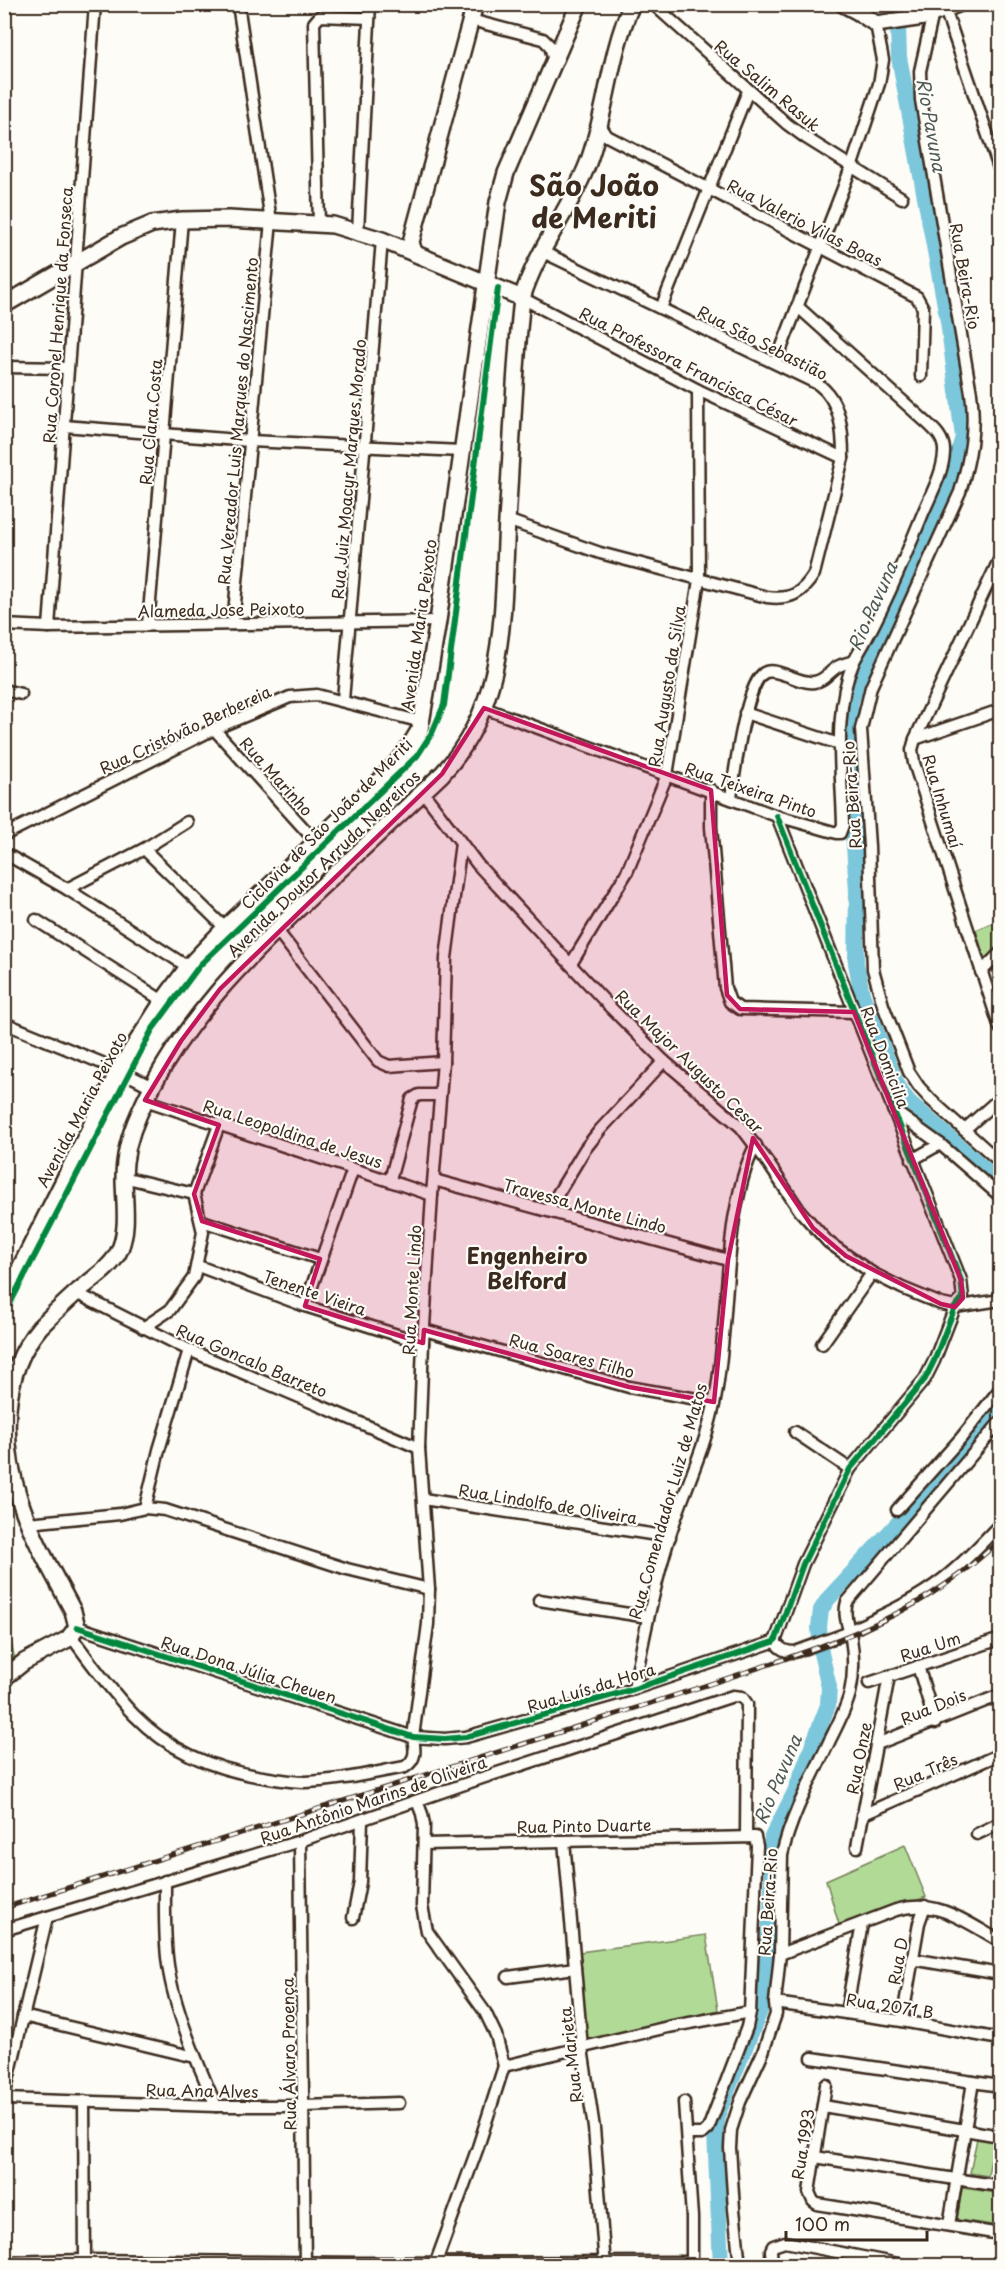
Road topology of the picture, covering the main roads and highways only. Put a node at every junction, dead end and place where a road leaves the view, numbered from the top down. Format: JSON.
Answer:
{"nodes":[{"id":1,"x":475,"y":4,"type":"edge"},
{"id":2,"x":579,"y":4,"type":"edge"},
{"id":3,"x":632,"y":4,"type":"edge"},
{"id":4,"x":843,"y":4,"type":"edge"},
{"id":5,"x":940,"y":11,"type":"edge"},
{"id":6,"x":409,"y":247,"type":"junction"},
{"id":7,"x":485,"y":283,"type":"junction"},
{"id":8,"x":522,"y":298,"type":"junction"},
{"id":9,"x":4,"y":305,"type":"edge"},
{"id":10,"x":4,"y":1300,"type":"edge"},
{"id":11,"x":4,"y":1678,"type":"edge"}],
"edges":[{"from":1,"to":6,"type":"main road"},
{"from":2,"to":7,"type":"main road","name":"Avenida Maria Peixoto"},
{"from":3,"to":8,"type":"main road","name":"Avenida Doutor Arruda Negreiros"},
{"from":4,"to":5,"type":"main road"},
{"from":6,"to":7,"type":"main road"},
{"from":6,"to":9,"type":"main road"},
{"from":7,"to":8,"type":"main road"},
{"from":7,"to":10,"type":"main road","name":"Avenida Maria Peixoto"},
{"from":8,"to":11,"type":"main road","name":"Avenida Doutor Arruda Negreiros"}]}
